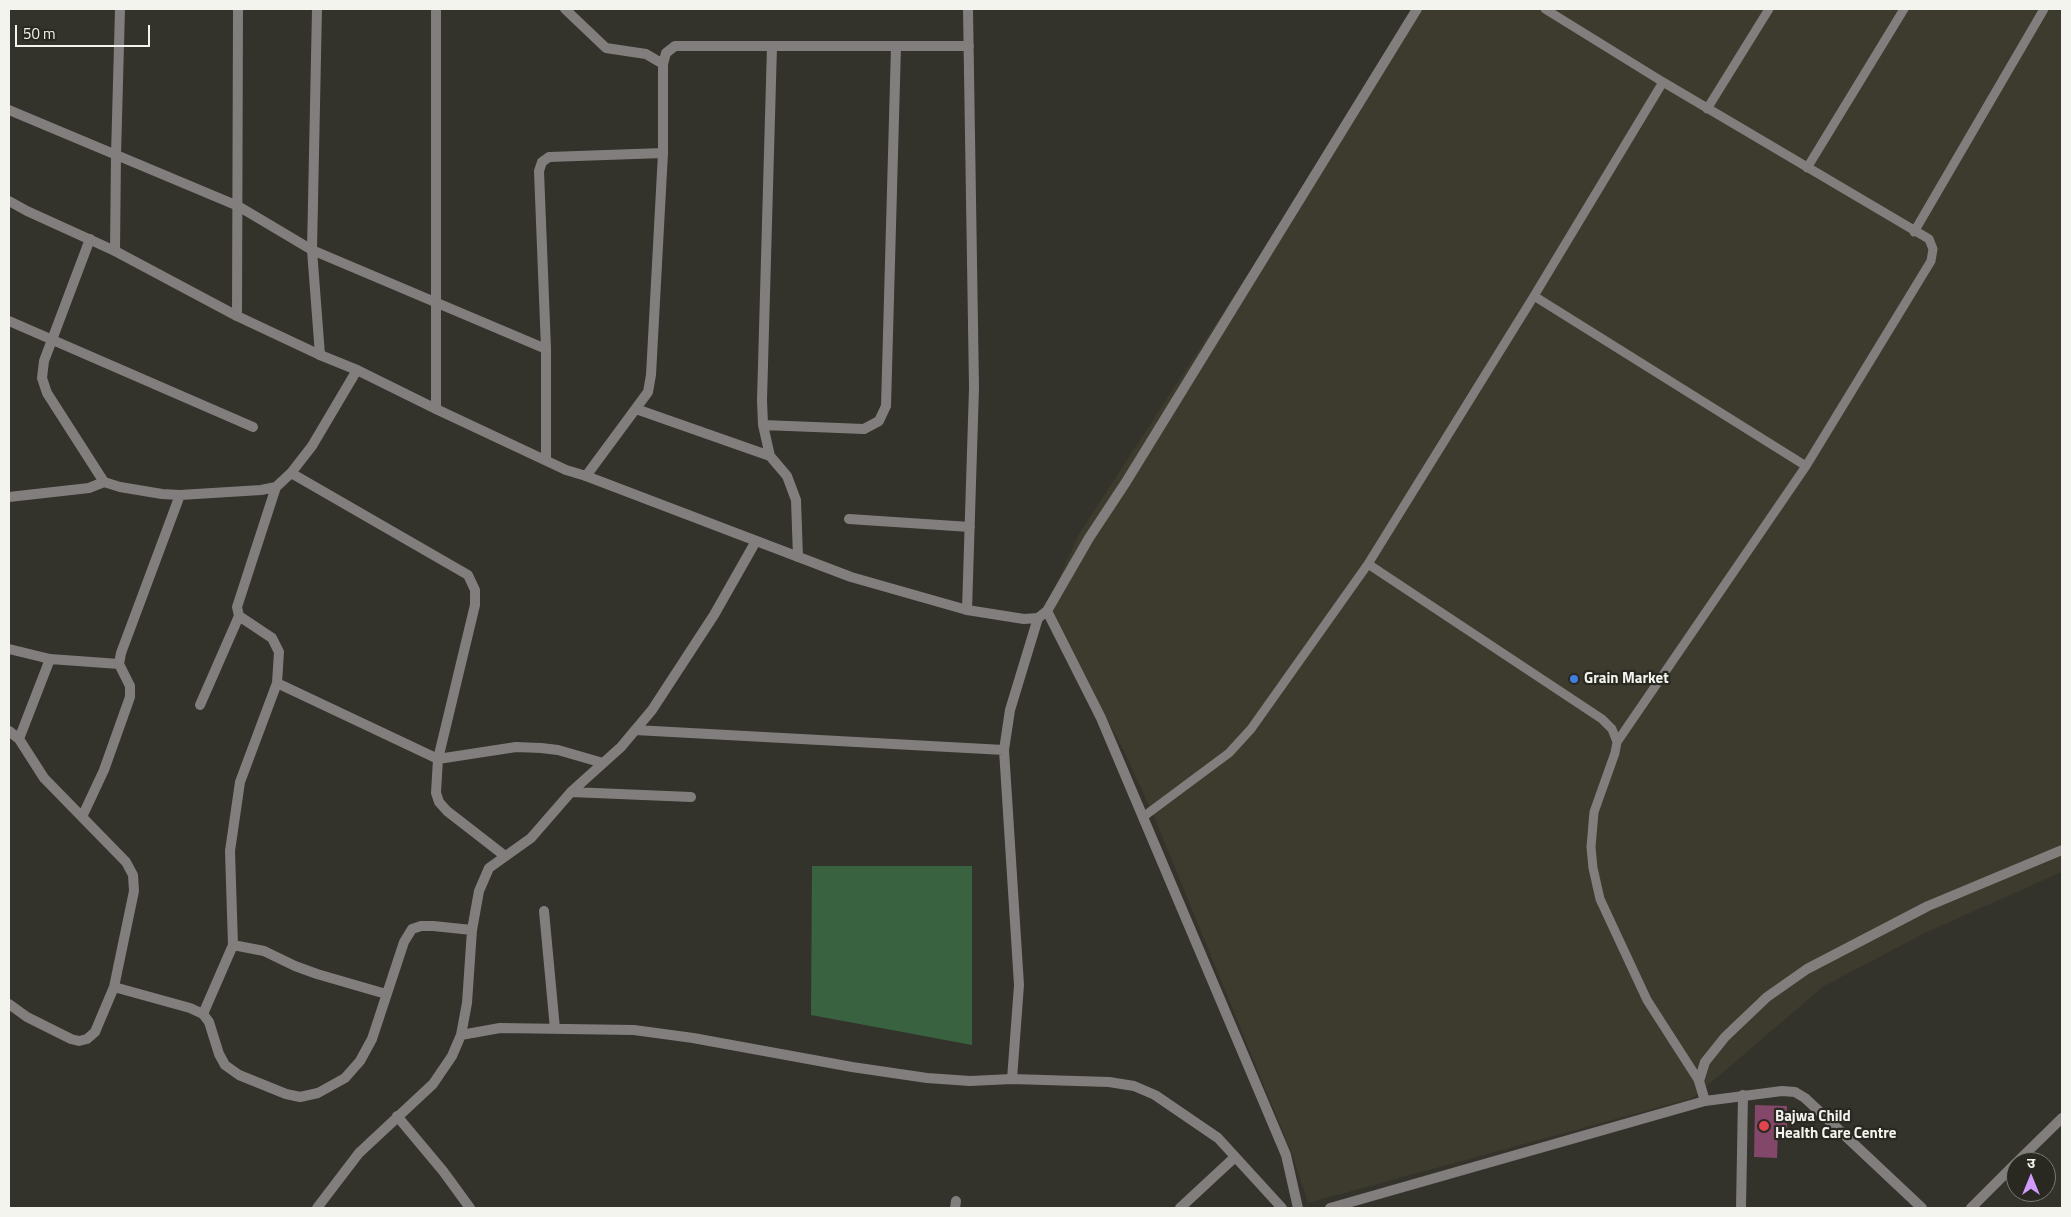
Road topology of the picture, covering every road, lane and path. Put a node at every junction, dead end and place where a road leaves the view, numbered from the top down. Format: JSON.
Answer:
{"nodes":[{"id":1,"x":120,"y":9,"type":"edge"},
{"id":2,"x":238,"y":9,"type":"edge"},
{"id":3,"x":317,"y":9,"type":"edge"},
{"id":4,"x":436,"y":9,"type":"edge"},
{"id":5,"x":565,"y":9,"type":"edge"},
{"id":6,"x":968,"y":9,"type":"edge"},
{"id":7,"x":1417,"y":9,"type":"edge"},
{"id":8,"x":1544,"y":9,"type":"edge"},
{"id":9,"x":1769,"y":9,"type":"edge"},
{"id":10,"x":1904,"y":9,"type":"edge"},
{"id":11,"x":2044,"y":9,"type":"edge"},
{"id":12,"x":772,"y":46,"type":"junction"},
{"id":13,"x":896,"y":46,"type":"junction"},
{"id":14,"x":969,"y":46,"type":"junction"},
{"id":15,"x":663,"y":64,"type":"junction"},
{"id":16,"x":1663,"y":82,"type":"junction"},
{"id":17,"x":1707,"y":109,"type":"junction"},
{"id":18,"x":9,"y":110,"type":"edge"},
{"id":19,"x":663,"y":153,"type":"junction"},
{"id":20,"x":116,"y":155,"type":"junction"},
{"id":21,"x":1806,"y":168,"type":"junction"},
{"id":22,"x":9,"y":201,"type":"edge"},
{"id":23,"x":238,"y":206,"type":"junction"},
{"id":24,"x":1914,"y":232,"type":"junction"},
{"id":25,"x":90,"y":239,"type":"junction"},
{"id":26,"x":312,"y":250,"type":"junction"},
{"id":27,"x":115,"y":251,"type":"junction"},
{"id":28,"x":1534,"y":296,"type":"junction"},
{"id":29,"x":436,"y":300,"type":"junction"},
{"id":30,"x":237,"y":316,"type":"junction"},
{"id":31,"x":9,"y":321,"type":"edge"},
{"id":32,"x":53,"y":340,"type":"junction"},
{"id":33,"x":546,"y":348,"type":"junction"},
{"id":34,"x":320,"y":355,"type":"junction"},
{"id":35,"x":357,"y":370,"type":"junction"},
{"id":36,"x":436,"y":409,"type":"junction"},
{"id":37,"x":636,"y":409,"type":"junction"},
{"id":38,"x":763,"y":425,"type":"junction"},
{"id":39,"x":253,"y":427,"type":"dead end"},
{"id":40,"x":770,"y":456,"type":"junction"},
{"id":41,"x":546,"y":460,"type":"junction"},
{"id":42,"x":1806,"y":466,"type":"junction"},
{"id":43,"x":291,"y":473,"type":"junction"},
{"id":44,"x":586,"y":476,"type":"junction"},
{"id":45,"x":104,"y":482,"type":"junction"},
{"id":46,"x":276,"y":487,"type":"junction"},
{"id":47,"x":180,"y":495,"type":"junction"},
{"id":48,"x":9,"y":497,"type":"edge"},
{"id":49,"x":849,"y":519,"type":"dead end"},
{"id":50,"x":970,"y":527,"type":"junction"},
{"id":51,"x":756,"y":541,"type":"junction"},
{"id":52,"x":798,"y":557,"type":"junction"},
{"id":53,"x":1368,"y":564,"type":"junction"},
{"id":54,"x":967,"y":610,"type":"junction"},
{"id":55,"x":1047,"y":611,"type":"junction"},
{"id":56,"x":239,"y":616,"type":"junction"},
{"id":57,"x":1038,"y":618,"type":"junction"},
{"id":58,"x":9,"y":649,"type":"edge"},
{"id":59,"x":50,"y":659,"type":"junction"},
{"id":60,"x":119,"y":664,"type":"junction"},
{"id":61,"x":277,"y":683,"type":"junction"},
{"id":62,"x":200,"y":705,"type":"dead end"},
{"id":63,"x":635,"y":730,"type":"junction"},
{"id":64,"x":9,"y":731,"type":"edge"},
{"id":65,"x":19,"y":739,"type":"junction"},
{"id":66,"x":1617,"y":742,"type":"junction"},
{"id":67,"x":1004,"y":750,"type":"junction"},
{"id":68,"x":438,"y":759,"type":"junction"},
{"id":69,"x":603,"y":763,"type":"junction"},
{"id":70,"x":571,"y":792,"type":"junction"},
{"id":71,"x":691,"y":797,"type":"dead end"},
{"id":72,"x":1143,"y":817,"type":"junction"},
{"id":73,"x":82,"y":818,"type":"junction"},
{"id":74,"x":2062,"y":850,"type":"edge"},
{"id":75,"x":505,"y":856,"type":"junction"},
{"id":76,"x":544,"y":910,"type":"dead end"},
{"id":77,"x":472,"y":930,"type":"junction"},
{"id":78,"x":233,"y":944,"type":"junction"},
{"id":79,"x":114,"y":988,"type":"junction"},
{"id":80,"x":386,"y":994,"type":"junction"},
{"id":81,"x":9,"y":1004,"type":"edge"},
{"id":82,"x":203,"y":1014,"type":"junction"},
{"id":83,"x":555,"y":1029,"type":"junction"},
{"id":84,"x":461,"y":1035,"type":"junction"},
{"id":85,"x":1012,"y":1079,"type":"junction"},
{"id":86,"x":1699,"y":1081,"type":"junction"},
{"id":87,"x":1743,"y":1095,"type":"junction"},
{"id":88,"x":1705,"y":1101,"type":"junction"},
{"id":89,"x":397,"y":1116,"type":"junction"},
{"id":90,"x":2062,"y":1118,"type":"edge"},
{"id":91,"x":2028,"y":1152,"type":"edge"},
{"id":92,"x":1235,"y":1157,"type":"junction"},
{"id":93,"x":2006,"y":1174,"type":"edge"},
{"id":94,"x":318,"y":1208,"type":"edge"},
{"id":95,"x":470,"y":1208,"type":"edge"},
{"id":96,"x":1180,"y":1208,"type":"edge"},
{"id":97,"x":1282,"y":1208,"type":"edge"},
{"id":98,"x":1298,"y":1208,"type":"edge"},
{"id":99,"x":1330,"y":1208,"type":"edge"},
{"id":100,"x":1741,"y":1208,"type":"edge"},
{"id":101,"x":1922,"y":1208,"type":"edge"},
{"id":102,"x":1971,"y":1208,"type":"edge"}],
"edges":[{"from":1,"to":20,"type":"street"},
{"from":2,"to":23,"type":"street"},
{"from":3,"to":26,"type":"street"},
{"from":4,"to":29,"type":"street"},
{"from":5,"to":15,"type":"street"},
{"from":6,"to":14,"type":"street"},
{"from":7,"to":55,"type":"street"},
{"from":8,"to":16,"type":"lane"},
{"from":9,"to":17,"type":"lane"},
{"from":10,"to":21,"type":"lane"},
{"from":11,"to":24,"type":"lane"},
{"from":12,"to":13,"type":"street"},
{"from":12,"to":15,"type":"street"},
{"from":12,"to":38,"type":"street"},
{"from":13,"to":14,"type":"street"},
{"from":13,"to":38,"type":"street"},
{"from":14,"to":50,"type":"street"},
{"from":15,"to":19,"type":"street"},
{"from":16,"to":17,"type":"lane"},
{"from":16,"to":28,"type":"lane"},
{"from":17,"to":21,"type":"lane"},
{"from":18,"to":20,"type":"street"},
{"from":19,"to":33,"type":"street"},
{"from":19,"to":37,"type":"street"},
{"from":20,"to":23,"type":"street"},
{"from":20,"to":27,"type":"street"},
{"from":21,"to":24,"type":"lane"},
{"from":22,"to":25,"type":"street"},
{"from":23,"to":26,"type":"street"},
{"from":23,"to":30,"type":"street"},
{"from":24,"to":42,"type":"lane"},
{"from":25,"to":27,"type":"street"},
{"from":25,"to":32,"type":"street"},
{"from":26,"to":29,"type":"street"},
{"from":26,"to":34,"type":"street"},
{"from":27,"to":30,"type":"street"},
{"from":28,"to":42,"type":"lane"},
{"from":28,"to":53,"type":"lane"},
{"from":29,"to":33,"type":"street"},
{"from":29,"to":36,"type":"street"},
{"from":30,"to":34,"type":"street"},
{"from":31,"to":32,"type":"street"},
{"from":32,"to":39,"type":"street"},
{"from":32,"to":45,"type":"street"},
{"from":33,"to":41,"type":"street"},
{"from":34,"to":35,"type":"street"},
{"from":35,"to":36,"type":"street"},
{"from":35,"to":43,"type":"street"},
{"from":36,"to":41,"type":"street"},
{"from":37,"to":40,"type":"street"},
{"from":37,"to":44,"type":"street"},
{"from":38,"to":40,"type":"street"},
{"from":40,"to":52,"type":"street"},
{"from":41,"to":44,"type":"street"},
{"from":42,"to":66,"type":"lane"},
{"from":43,"to":46,"type":"street"},
{"from":43,"to":68,"type":"street"},
{"from":44,"to":51,"type":"street"},
{"from":45,"to":47,"type":"street"},
{"from":45,"to":48,"type":"street"},
{"from":46,"to":47,"type":"street"},
{"from":46,"to":56,"type":"street"},
{"from":47,"to":60,"type":"street"},
{"from":49,"to":50,"type":"street"},
{"from":50,"to":54,"type":"street"},
{"from":51,"to":52,"type":"street"},
{"from":51,"to":63,"type":"street"},
{"from":52,"to":54,"type":"street"},
{"from":53,"to":66,"type":"lane"},
{"from":53,"to":72,"type":"lane"},
{"from":54,"to":57,"type":"street"},
{"from":55,"to":57,"type":"street"},
{"from":55,"to":72,"type":"street"},
{"from":56,"to":61,"type":"street"},
{"from":56,"to":62,"type":"street"},
{"from":57,"to":67,"type":"street"},
{"from":58,"to":59,"type":"street"},
{"from":59,"to":60,"type":"street"},
{"from":59,"to":65,"type":"street"},
{"from":60,"to":73,"type":"street"},
{"from":61,"to":68,"type":"street"},
{"from":61,"to":78,"type":"street"},
{"from":63,"to":67,"type":"street"},
{"from":63,"to":69,"type":"street"},
{"from":64,"to":65,"type":"street"},
{"from":65,"to":73,"type":"street"},
{"from":66,"to":86,"type":"lane"},
{"from":67,"to":85,"type":"street"},
{"from":68,"to":69,"type":"street"},
{"from":68,"to":75,"type":"street"},
{"from":69,"to":70,"type":"street"},
{"from":70,"to":71,"type":"street"},
{"from":70,"to":75,"type":"street"},
{"from":72,"to":98,"type":"street"},
{"from":73,"to":79,"type":"street"},
{"from":74,"to":86,"type":"street"},
{"from":75,"to":77,"type":"street"},
{"from":76,"to":83,"type":"street"},
{"from":77,"to":80,"type":"street"},
{"from":77,"to":84,"type":"street"},
{"from":78,"to":80,"type":"street"},
{"from":78,"to":82,"type":"street"},
{"from":79,"to":81,"type":"street"},
{"from":79,"to":82,"type":"street"},
{"from":80,"to":82,"type":"street"},
{"from":83,"to":84,"type":"street"},
{"from":83,"to":85,"type":"street"},
{"from":84,"to":89,"type":"street"},
{"from":85,"to":92,"type":"street"},
{"from":86,"to":88,"type":"street"},
{"from":87,"to":88,"type":"street"},
{"from":87,"to":100,"type":"street"},
{"from":87,"to":101,"type":"street"},
{"from":88,"to":99,"type":"street"},
{"from":89,"to":94,"type":"street"},
{"from":89,"to":95,"type":"street"},
{"from":90,"to":91,"type":"street"},
{"from":92,"to":96,"type":"street"},
{"from":92,"to":97,"type":"street"},
{"from":93,"to":102,"type":"street"}]}
